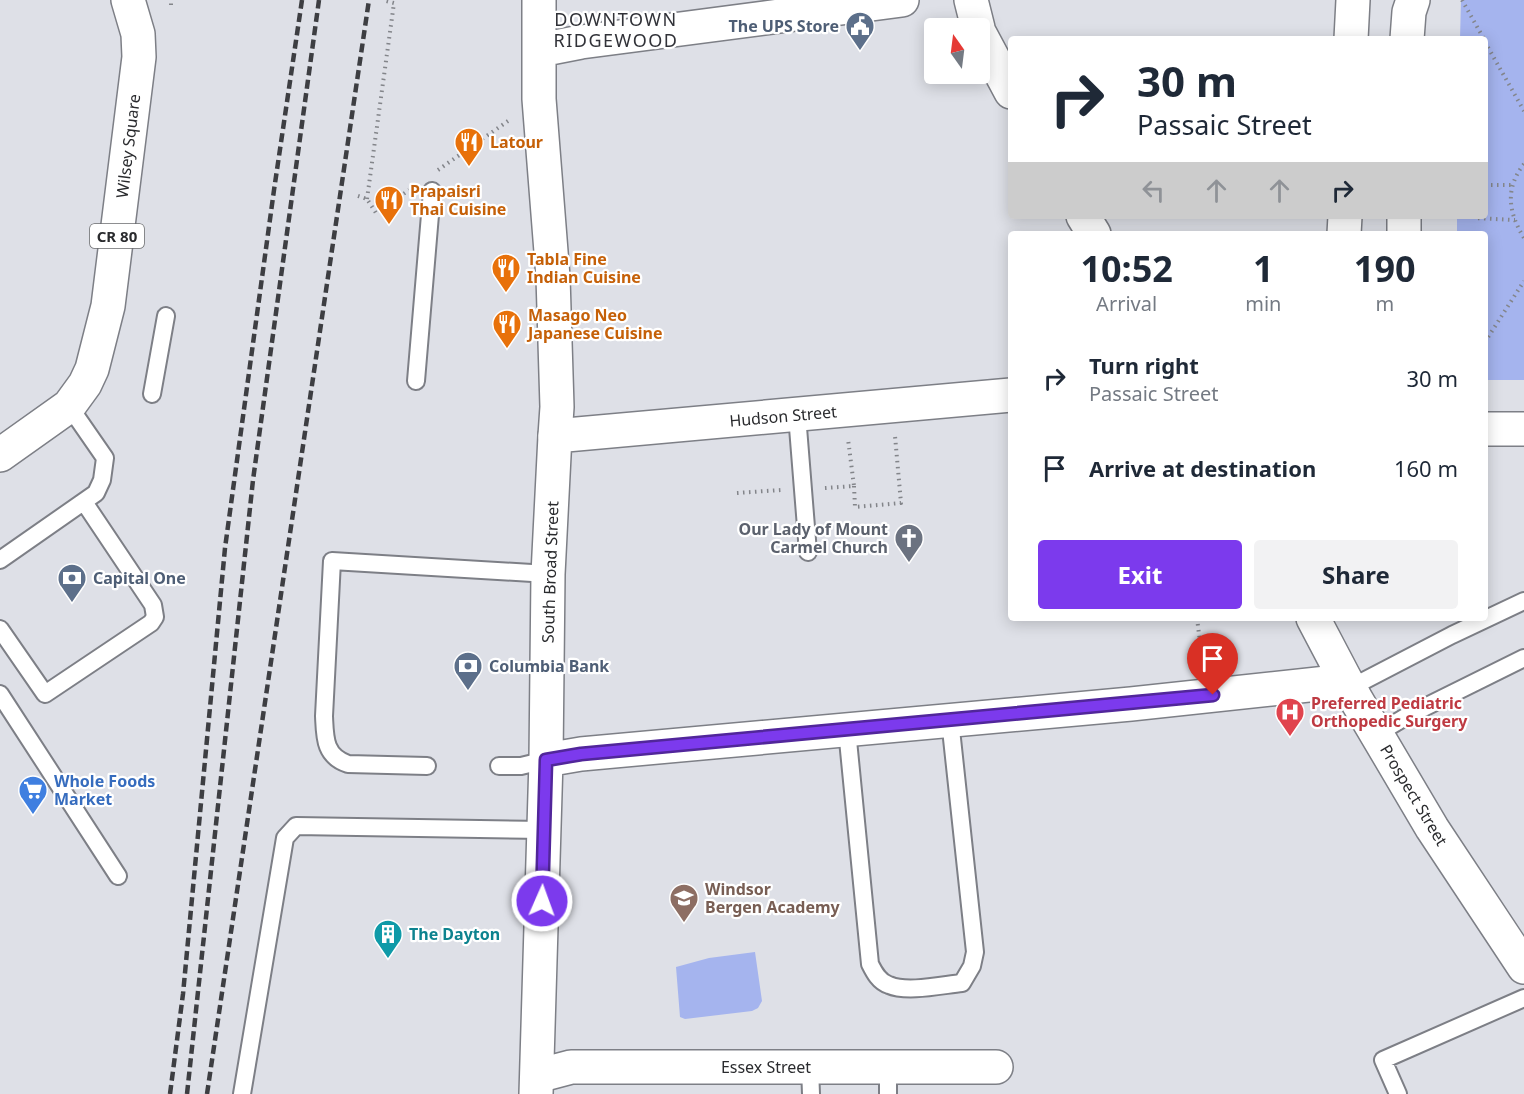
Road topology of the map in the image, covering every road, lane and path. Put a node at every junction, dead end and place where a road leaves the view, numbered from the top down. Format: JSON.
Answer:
{"nodes":[{"id":1,"x":128,"y":0,"type":"edge"},
{"id":2,"x":539,"y":0,"type":"edge"},
{"id":3,"x":897,"y":0,"type":"edge"},
{"id":4,"x":971,"y":0,"type":"edge"},
{"id":5,"x":1353,"y":0,"type":"edge"},
{"id":6,"x":1413,"y":0,"type":"edge"},
{"id":7,"x":1462,"y":0,"type":"edge"},
{"id":8,"x":385,"y":2,"type":"edge"},
{"id":9,"x":976,"y":18,"type":"edge"},
{"id":10,"x":1352,"y":36,"type":"edge"},
{"id":11,"x":1407,"y":36,"type":"edge"},
{"id":12,"x":1482,"y":36,"type":"edge"},
{"id":13,"x":1488,"y":47,"type":"edge"},
{"id":14,"x":540,"y":50,"type":"junction"},
{"id":15,"x":990,"y":53,"type":"edge"},
{"id":16,"x":1008,"y":86,"type":"edge"},
{"id":17,"x":1524,"y":111,"type":"edge"},
{"id":18,"x":1524,"y":164,"type":"edge"},
{"id":19,"x":1488,"y":185,"type":"edge"},
{"id":20,"x":1511,"y":185,"type":"junction"},
{"id":21,"x":432,"y":191,"type":"dead end"},
{"id":22,"x":366,"y":199,"type":"dead end"},
{"id":23,"x":1488,"y":218,"type":"edge"},
{"id":24,"x":1515,"y":219,"type":"junction"},
{"id":25,"x":1524,"y":238,"type":"edge"},
{"id":26,"x":1524,"y":281,"type":"edge"},
{"id":27,"x":166,"y":316,"type":"dead end"},
{"id":28,"x":1488,"y":337,"type":"edge"},
{"id":29,"x":416,"y":381,"type":"dead end"},
{"id":30,"x":152,"y":393,"type":"dead end"},
{"id":31,"x":1008,"y":395,"type":"edge"},
{"id":32,"x":69,"y":405,"type":"junction"},
{"id":33,"x":797,"y":415,"type":"junction"},
{"id":34,"x":895,"y":428,"type":"dead end"},
{"id":35,"x":1488,"y":429,"type":"edge"},
{"id":36,"x":1524,"y":429,"type":"edge"},
{"id":37,"x":555,"y":436,"type":"junction"},
{"id":38,"x":11,"y":448,"type":"edge"},
{"id":39,"x":854,"y":486,"type":"dead end"},
{"id":40,"x":84,"y":502,"type":"junction"},
{"id":41,"x":808,"y":552,"type":"dead end"},
{"id":42,"x":0,"y":560,"type":"edge"},
{"id":43,"x":548,"y":574,"type":"junction"},
{"id":44,"x":1524,"y":601,"type":"edge"},
{"id":45,"x":1488,"y":618,"type":"edge"},
{"id":46,"x":1197,"y":621,"type":"edge"},
{"id":47,"x":1315,"y":621,"type":"edge"},
{"id":48,"x":1482,"y":621,"type":"edge"},
{"id":49,"x":0,"y":629,"type":"edge"},
{"id":50,"x":1524,"y":658,"type":"edge"},
{"id":51,"x":1203,"y":670,"type":"dead end"},
{"id":52,"x":1350,"y":689,"type":"junction"},
{"id":53,"x":0,"y":694,"type":"edge"},
{"id":54,"x":950,"y":720,"type":"junction"},
{"id":55,"x":847,"y":730,"type":"junction"},
{"id":56,"x":1377,"y":734,"type":"junction"},
{"id":57,"x":546,"y":760,"type":"junction"},
{"id":58,"x":427,"y":766,"type":"dead end"},
{"id":59,"x":499,"y":766,"type":"dead end"},
{"id":60,"x":544,"y":830,"type":"junction"},
{"id":61,"x":118,"y":876,"type":"dead end"},
{"id":62,"x":1524,"y":967,"type":"edge"},
{"id":63,"x":1524,"y":998,"type":"edge"},
{"id":64,"x":996,"y":1067,"type":"dead end"},
{"id":65,"x":810,"y":1081,"type":"edge"},
{"id":66,"x":888,"y":1081,"type":"edge"},
{"id":67,"x":536,"y":1085,"type":"edge"},
{"id":68,"x":242,"y":1094,"type":"edge"},
{"id":69,"x":1398,"y":1094,"type":"edge"}],
"edges":[{"from":1,"to":32,"type":"street","name":"Wilsey Square","number":"CR 80"},
{"from":2,"to":14,"type":"street","name":"South Broad Street"},
{"from":3,"to":14,"type":"street"},
{"from":4,"to":9,"type":"street"},
{"from":5,"to":10,"type":"street"},
{"from":6,"to":11,"type":"street"},
{"from":7,"to":12,"type":"path"},
{"from":8,"to":22,"type":"path"},
{"from":13,"to":17,"type":"path"},
{"from":14,"to":37,"type":"street","name":"South Broad Street"},
{"from":15,"to":16,"type":"street"},
{"from":18,"to":20,"type":"path"},
{"from":19,"to":20,"type":"path"},
{"from":20,"to":24,"type":"path"},
{"from":21,"to":29,"type":"lane"},
{"from":23,"to":24,"type":"path"},
{"from":24,"to":25,"type":"path"},
{"from":26,"to":28,"type":"path"},
{"from":27,"to":30,"type":"lane"},
{"from":31,"to":33,"type":"street","name":"Hudson Street"},
{"from":32,"to":38,"type":"street","name":"Wilsey Square","number":"CR 80"},
{"from":32,"to":40,"type":"lane"},
{"from":33,"to":37,"type":"street","name":"Hudson Street"},
{"from":33,"to":41,"type":"lane"},
{"from":34,"to":39,"type":"path"},
{"from":35,"to":36,"type":"street"},
{"from":37,"to":43,"type":"street","name":"South Broad Street"},
{"from":40,"to":42,"type":"lane"},
{"from":40,"to":49,"type":"lane"},
{"from":43,"to":57,"type":"street","name":"South Broad Street"},
{"from":43,"to":58,"type":"lane"},
{"from":44,"to":45,"type":"lane"},
{"from":46,"to":51,"type":"path"},
{"from":47,"to":52,"type":"street","name":"Prospect Street"},
{"from":48,"to":52,"type":"lane"},
{"from":50,"to":56,"type":"lane"},
{"from":52,"to":54,"type":"street"},
{"from":52,"to":56,"type":"street","name":"Prospect Street"},
{"from":53,"to":61,"type":"lane"},
{"from":54,"to":55,"type":"street"},
{"from":54,"to":55,"type":"lane"},
{"from":55,"to":57,"type":"street"},
{"from":56,"to":62,"type":"street","name":"Prospect Street"},
{"from":57,"to":59,"type":"lane"},
{"from":57,"to":60,"type":"street","name":"South Broad Street"},
{"from":60,"to":67,"type":"street","name":"South Broad Street"},
{"from":60,"to":68,"type":"lane"},
{"from":63,"to":69,"type":"lane"},
{"from":64,"to":66,"type":"street","name":"Essex Street"},
{"from":65,"to":66,"type":"street","name":"Essex Street"},
{"from":65,"to":67,"type":"street","name":"Essex Street"}]}
